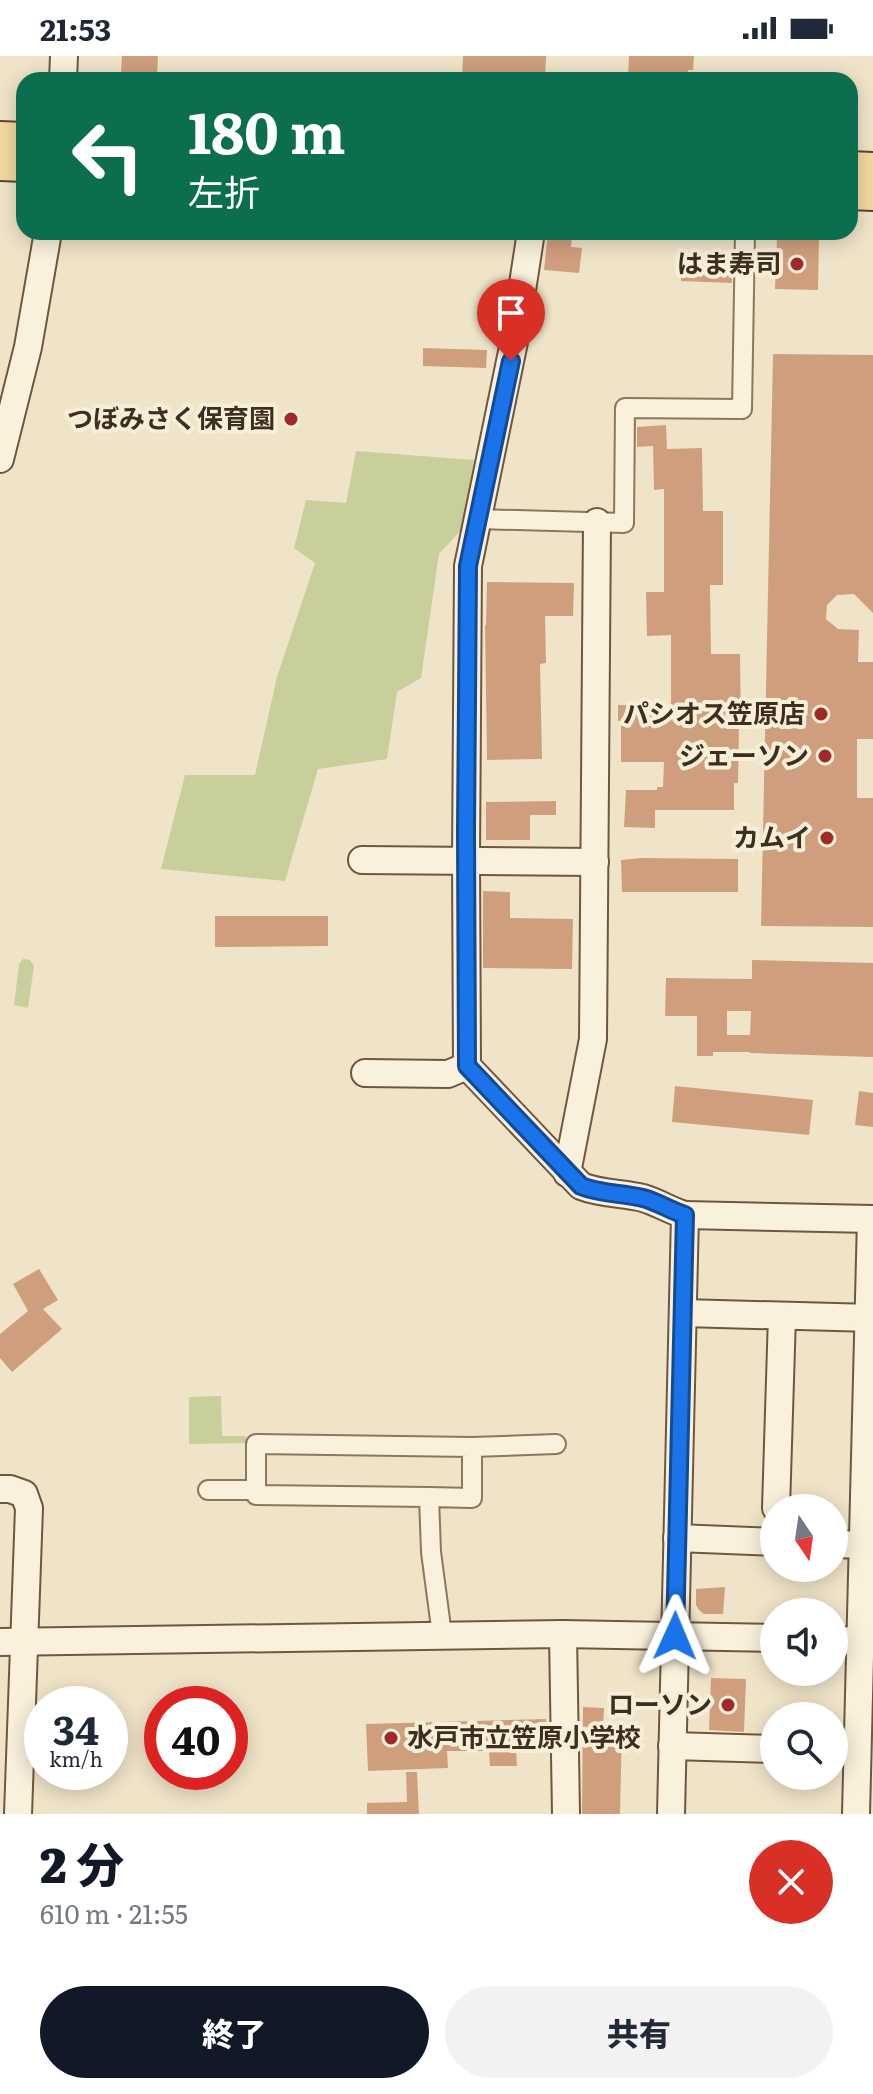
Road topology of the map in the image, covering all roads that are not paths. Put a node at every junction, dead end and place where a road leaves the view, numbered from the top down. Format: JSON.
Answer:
{"nodes":[{"id":1,"x":47,"y":240,"type":"edge"},
{"id":2,"x":530,"y":240,"type":"edge"},
{"id":3,"x":745,"y":240,"type":"edge"},
{"id":4,"x":6,"y":406,"type":"edge"},
{"id":5,"x":0,"y":459,"type":"edge"},
{"id":6,"x":477,"y":519,"type":"junction"},
{"id":7,"x":597,"y":522,"type":"junction"},
{"id":8,"x":362,"y":860,"type":"dead end"},
{"id":9,"x":466,"y":860,"type":"junction"},
{"id":10,"x":595,"y":862,"type":"junction"},
{"id":11,"x":467,"y":1066,"type":"junction"},
{"id":12,"x":365,"y":1073,"type":"dead end"},
{"id":13,"x":567,"y":1173,"type":"junction"},
{"id":14,"x":685,"y":1215,"type":"junction"},
{"id":15,"x":872,"y":1219,"type":"edge"},
{"id":16,"x":683,"y":1313,"type":"junction"},
{"id":17,"x":782,"y":1316,"type":"junction"},
{"id":18,"x":871,"y":1318,"type":"edge"},
{"id":19,"x":556,"y":1444,"type":"dead end"},
{"id":20,"x":472,"y":1447,"type":"junction"},
{"id":21,"x":0,"y":1489,"type":"edge"},
{"id":22,"x":208,"y":1490,"type":"dead end"},
{"id":23,"x":256,"y":1490,"type":"junction"},
{"id":24,"x":776,"y":1494,"type":"edge"},
{"id":25,"x":429,"y":1497,"type":"junction"},
{"id":26,"x":868,"y":1506,"type":"edge"},
{"id":27,"x":677,"y":1538,"type":"junction"},
{"id":28,"x":760,"y":1541,"type":"edge"},
{"id":29,"x":848,"y":1544,"type":"edge"},
{"id":30,"x":863,"y":1545,"type":"junction"},
{"id":31,"x":563,"y":1634,"type":"junction"},
{"id":32,"x":442,"y":1635,"type":"junction"},
{"id":33,"x":675,"y":1636,"type":"junction"},
{"id":34,"x":760,"y":1638,"type":"edge"},
{"id":35,"x":856,"y":1641,"type":"edge"},
{"id":36,"x":12,"y":1642,"type":"edge"},
{"id":37,"x":672,"y":1746,"type":"junction"},
{"id":38,"x":760,"y":1749,"type":"edge"},
{"id":39,"x":855,"y":1751,"type":"edge"},
{"id":40,"x":18,"y":1814,"type":"edge"},
{"id":41,"x":566,"y":1814,"type":"edge"},
{"id":42,"x":671,"y":1814,"type":"edge"},
{"id":43,"x":856,"y":1814,"type":"edge"}],
"edges":[{"from":1,"to":4,"type":"street"},
{"from":2,"to":6,"type":"street"},
{"from":3,"to":7,"type":"street"},
{"from":4,"to":5,"type":"street"},
{"from":6,"to":7,"type":"street"},
{"from":6,"to":9,"type":"street"},
{"from":7,"to":10,"type":"street"},
{"from":8,"to":9,"type":"street"},
{"from":9,"to":10,"type":"street"},
{"from":9,"to":11,"type":"street"},
{"from":10,"to":13,"type":"street"},
{"from":11,"to":12,"type":"street"},
{"from":11,"to":13,"type":"street"},
{"from":13,"to":14,"type":"street"},
{"from":14,"to":15,"type":"street"},
{"from":14,"to":16,"type":"street"},
{"from":15,"to":18,"type":"street"},
{"from":16,"to":17,"type":"street"},
{"from":16,"to":27,"type":"street"},
{"from":17,"to":18,"type":"street"},
{"from":17,"to":24,"type":"street"},
{"from":18,"to":26,"type":"street"},
{"from":19,"to":20,"type":"street"},
{"from":20,"to":23,"type":"street"},
{"from":20,"to":25,"type":"street"},
{"from":21,"to":36,"type":"street"},
{"from":22,"to":23,"type":"street"},
{"from":23,"to":25,"type":"street"},
{"from":25,"to":32,"type":"street"},
{"from":26,"to":30,"type":"street"},
{"from":27,"to":28,"type":"street"},
{"from":27,"to":33,"type":"street"},
{"from":29,"to":30,"type":"street"},
{"from":30,"to":35,"type":"street"},
{"from":31,"to":32,"type":"street"},
{"from":31,"to":33,"type":"street"},
{"from":31,"to":41,"type":"street"},
{"from":32,"to":36,"type":"street"},
{"from":33,"to":34,"type":"street"},
{"from":33,"to":37,"type":"street"},
{"from":35,"to":39,"type":"street"},
{"from":36,"to":40,"type":"street"},
{"from":37,"to":38,"type":"street"},
{"from":37,"to":42,"type":"street"},
{"from":39,"to":43,"type":"street"}]}
